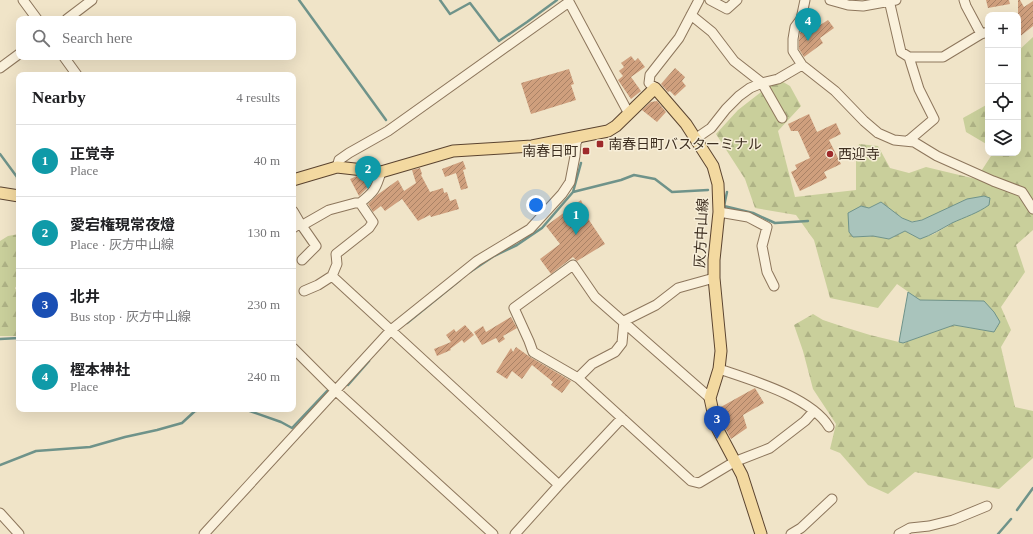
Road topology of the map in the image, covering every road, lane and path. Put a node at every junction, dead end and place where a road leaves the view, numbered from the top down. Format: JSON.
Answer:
{"nodes":[{"id":1,"x":23,"y":0,"type":"edge"},
{"id":2,"x":92,"y":0,"type":"edge"},
{"id":3,"x":699,"y":0,"type":"edge"},
{"id":4,"x":710,"y":0,"type":"edge"},
{"id":5,"x":737,"y":0,"type":"edge"},
{"id":6,"x":805,"y":0,"type":"edge"},
{"id":7,"x":830,"y":0,"type":"edge"},
{"id":8,"x":892,"y":0,"type":"edge"},
{"id":9,"x":964,"y":0,"type":"edge"},
{"id":10,"x":568,"y":1,"type":"edge"},
{"id":11,"x":691,"y":15,"type":"junction"},
{"id":12,"x":35,"y":16,"type":"edge"},
{"id":13,"x":71,"y":16,"type":"edge"},
{"id":14,"x":984,"y":33,"type":"edge"},
{"id":15,"x":16,"y":56,"type":"edge"},
{"id":16,"x":909,"y":57,"type":"junction"},
{"id":17,"x":66,"y":60,"type":"edge"},
{"id":18,"x":802,"y":65,"type":"junction"},
{"id":19,"x":0,"y":68,"type":"edge"},
{"id":20,"x":75,"y":72,"type":"edge"},
{"id":21,"x":762,"y":83,"type":"junction"},
{"id":22,"x":655,"y":88,"type":"junction"},
{"id":23,"x":629,"y":114,"type":"junction"},
{"id":24,"x":782,"y":118,"type":"dead end"},
{"id":25,"x":579,"y":137,"type":"junction"},
{"id":26,"x":695,"y":139,"type":"junction"},
{"id":27,"x":908,"y":142,"type":"junction"},
{"id":28,"x":337,"y":167,"type":"junction"},
{"id":29,"x":381,"y":172,"type":"junction"},
{"id":30,"x":296,"y":179,"type":"edge"},
{"id":31,"x":0,"y":193,"type":"edge"},
{"id":32,"x":16,"y":196,"type":"edge"},
{"id":33,"x":360,"y":203,"type":"junction"},
{"id":34,"x":1033,"y":209,"type":"edge"},
{"id":35,"x":720,"y":212,"type":"junction"},
{"id":36,"x":298,"y":226,"type":"edge"},
{"id":37,"x":302,"y":260,"type":"dead end"},
{"id":38,"x":332,"y":276,"type":"junction"},
{"id":39,"x":714,"y":278,"type":"junction"},
{"id":40,"x":774,"y":286,"type":"dead end"},
{"id":41,"x":304,"y":291,"type":"dead end"},
{"id":42,"x":624,"y":321,"type":"junction"},
{"id":43,"x":391,"y":330,"type":"junction"},
{"id":44,"x":296,"y":351,"type":"edge"},
{"id":45,"x":718,"y":369,"type":"junction"},
{"id":46,"x":578,"y":378,"type":"junction"},
{"id":47,"x":336,"y":390,"type":"junction"},
{"id":48,"x":710,"y":398,"type":"junction"},
{"id":49,"x":814,"y":411,"type":"junction"},
{"id":50,"x":622,"y":418,"type":"junction"},
{"id":51,"x":829,"y":427,"type":"dead end"},
{"id":52,"x":734,"y":462,"type":"junction"},
{"id":53,"x":559,"y":484,"type":"junction"},
{"id":54,"x":832,"y":500,"type":"dead end"},
{"id":55,"x":987,"y":506,"type":"dead end"},
{"id":56,"x":0,"y":513,"type":"edge"},
{"id":57,"x":19,"y":534,"type":"edge"},
{"id":58,"x":204,"y":534,"type":"edge"},
{"id":59,"x":493,"y":534,"type":"edge"},
{"id":60,"x":515,"y":534,"type":"edge"},
{"id":61,"x":761,"y":534,"type":"edge"},
{"id":62,"x":791,"y":534,"type":"edge"},
{"id":63,"x":900,"y":534,"type":"edge"}],
"edges":[{"from":1,"to":12,"type":"street"},
{"from":2,"to":13,"type":"street"},
{"from":3,"to":11,"type":"street"},
{"from":4,"to":5,"type":"street"},
{"from":6,"to":18,"type":"street"},
{"from":7,"to":8,"type":"street"},
{"from":8,"to":16,"type":"street"},
{"from":9,"to":14,"type":"street"},
{"from":10,"to":23,"type":"street"},
{"from":10,"to":28,"type":"street"},
{"from":11,"to":21,"type":"street"},
{"from":11,"to":22,"type":"street"},
{"from":14,"to":16,"type":"street"},
{"from":15,"to":19,"type":"street"},
{"from":16,"to":27,"type":"street"},
{"from":17,"to":20,"type":"street"},
{"from":18,"to":21,"type":"street"},
{"from":18,"to":27,"type":"street"},
{"from":21,"to":24,"type":"street"},
{"from":21,"to":26,"type":"street"},
{"from":22,"to":23,"type":"main road"},
{"from":22,"to":26,"type":"main road","name":"灰方中山線"},
{"from":23,"to":25,"type":"main road"},
{"from":25,"to":29,"type":"main road"},
{"from":25,"to":43,"type":"street"},
{"from":26,"to":35,"type":"main road","name":"灰方中山線"},
{"from":27,"to":34,"type":"street"},
{"from":28,"to":29,"type":"main road"},
{"from":28,"to":30,"type":"main road"},
{"from":29,"to":33,"type":"street"},
{"from":31,"to":32,"type":"main road"},
{"from":33,"to":36,"type":"street"},
{"from":33,"to":38,"type":"street"},
{"from":35,"to":39,"type":"main road","name":"灰方中山線"},
{"from":35,"to":40,"type":"street"},
{"from":36,"to":37,"type":"street"},
{"from":38,"to":41,"type":"street"},
{"from":38,"to":43,"type":"street"},
{"from":39,"to":42,"type":"street"},
{"from":39,"to":45,"type":"main road","name":"灰方中山線"},
{"from":42,"to":46,"type":"street"},
{"from":42,"to":46,"type":"street"},
{"from":42,"to":48,"type":"street"},
{"from":43,"to":47,"type":"street"},
{"from":43,"to":53,"type":"street"},
{"from":44,"to":47,"type":"street"},
{"from":45,"to":48,"type":"main road","name":"灰方中山線"},
{"from":45,"to":49,"type":"street"},
{"from":46,"to":50,"type":"street"},
{"from":47,"to":58,"type":"street"},
{"from":47,"to":59,"type":"street"},
{"from":48,"to":52,"type":"main road","name":"灰方中山線"},
{"from":49,"to":51,"type":"street"},
{"from":49,"to":52,"type":"street"},
{"from":50,"to":52,"type":"street"},
{"from":50,"to":53,"type":"street"},
{"from":52,"to":61,"type":"main road","name":"灰方中山線"},
{"from":53,"to":60,"type":"street"},
{"from":54,"to":62,"type":"street"},
{"from":55,"to":63,"type":"street"},
{"from":56,"to":57,"type":"street"}]}
